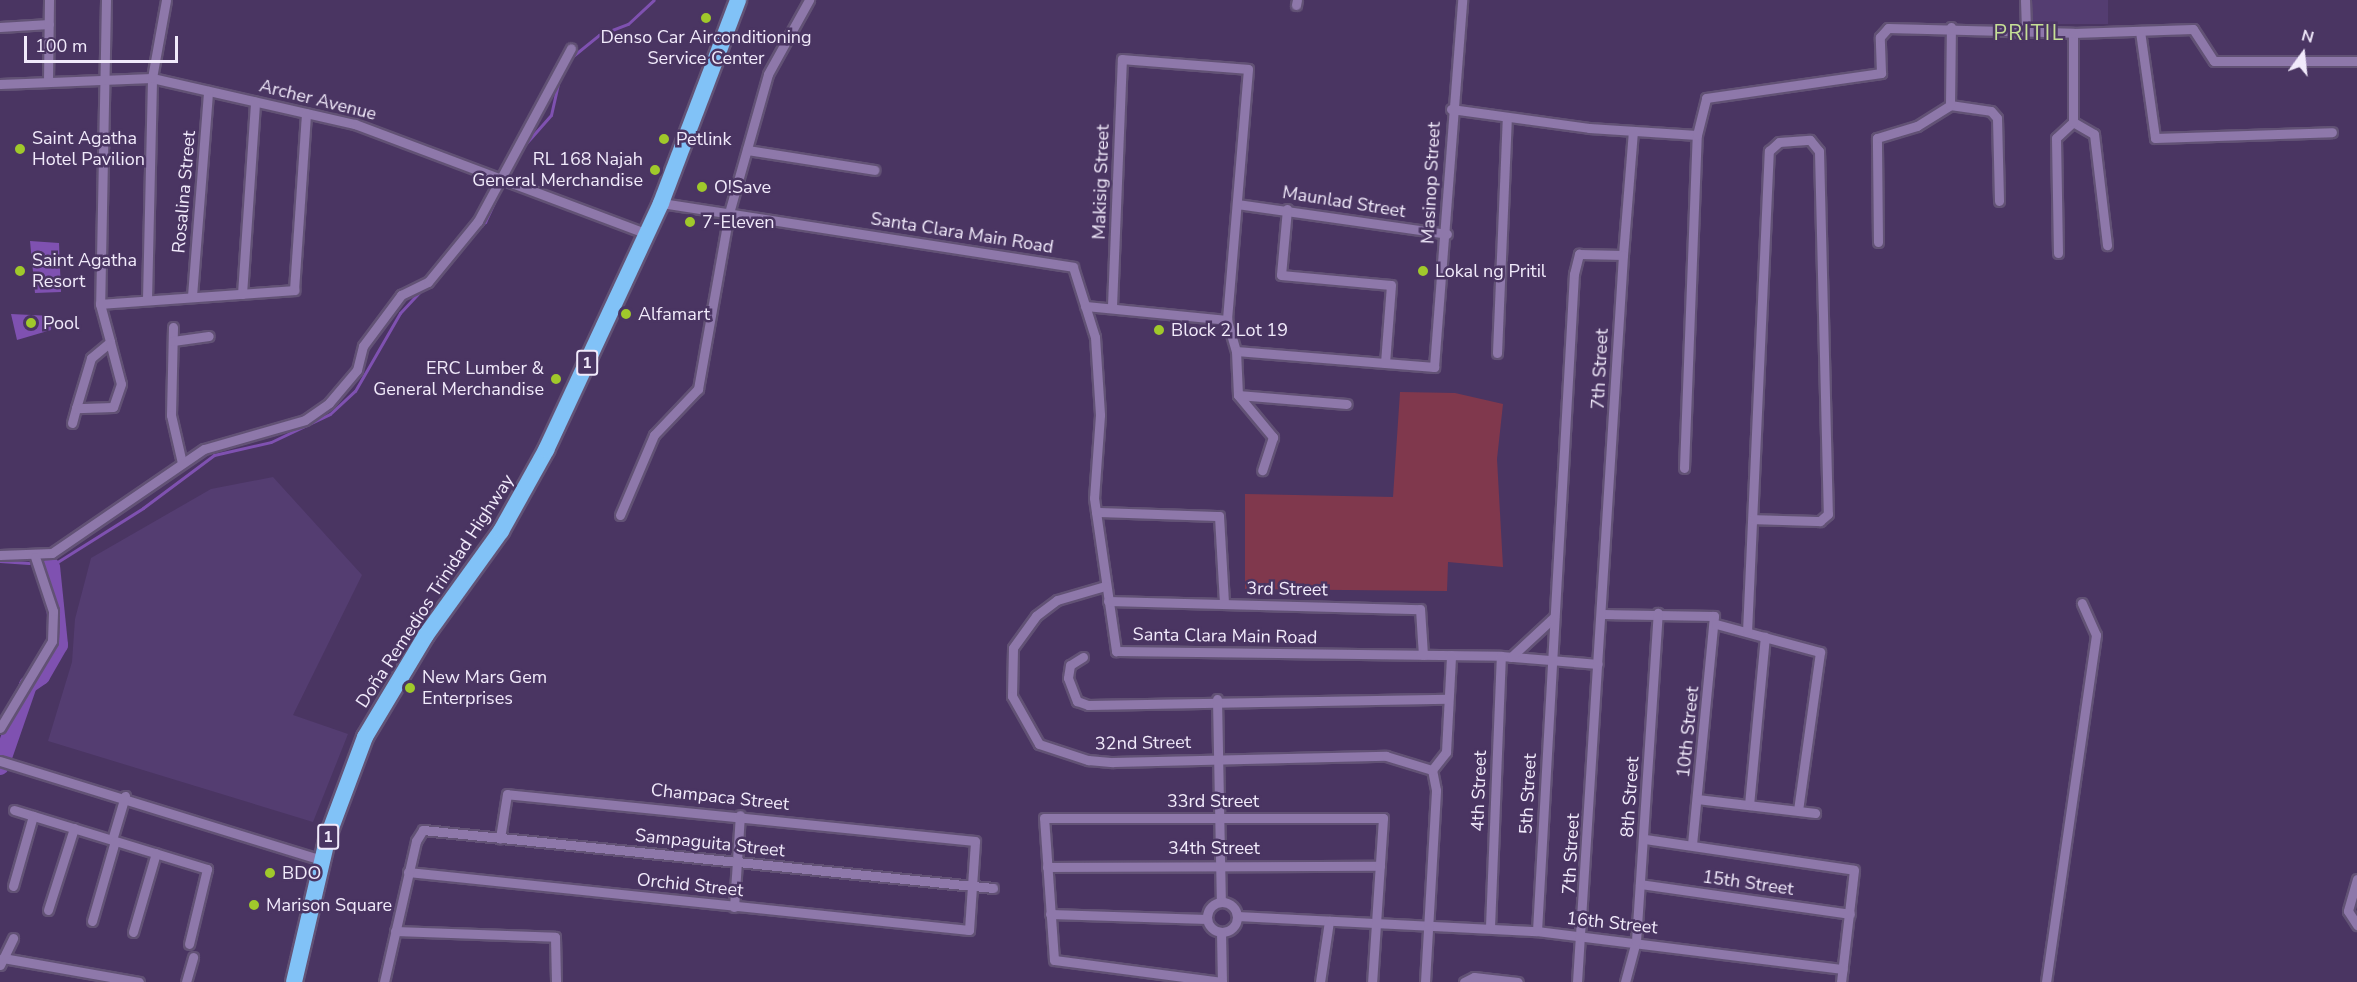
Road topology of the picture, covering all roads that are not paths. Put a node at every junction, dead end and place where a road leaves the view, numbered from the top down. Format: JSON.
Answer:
{"nodes":[{"id":1,"x":49,"y":0,"type":"edge"},
{"id":2,"x":106,"y":0,"type":"edge"},
{"id":3,"x":166,"y":0,"type":"edge"},
{"id":4,"x":738,"y":0,"type":"edge"},
{"id":5,"x":810,"y":0,"type":"edge"},
{"id":6,"x":1462,"y":0,"type":"edge"},
{"id":7,"x":2025,"y":0,"type":"edge"},
{"id":8,"x":49,"y":24,"type":"junction"},
{"id":9,"x":0,"y":27,"type":"edge"},
{"id":10,"x":1951,"y":27,"type":"junction"},
{"id":11,"x":2026,"y":30,"type":"junction"},
{"id":12,"x":2140,"y":31,"type":"junction"},
{"id":13,"x":2073,"y":33,"type":"junction"},
{"id":14,"x":571,"y":48,"type":"dead end"},
{"id":15,"x":2357,"y":61,"type":"edge"},
{"id":16,"x":152,"y":78,"type":"junction"},
{"id":17,"x":104,"y":80,"type":"junction"},
{"id":18,"x":48,"y":82,"type":"junction"},
{"id":19,"x":0,"y":84,"type":"edge"},
{"id":20,"x":208,"y":91,"type":"junction"},
{"id":21,"x":255,"y":101,"type":"junction"},
{"id":22,"x":1950,"y":105,"type":"junction"},
{"id":23,"x":1451,"y":109,"type":"junction"},
{"id":24,"x":306,"y":113,"type":"junction"},
{"id":25,"x":1507,"y":119,"type":"junction"},
{"id":26,"x":2073,"y":122,"type":"junction"},
{"id":27,"x":1633,"y":131,"type":"junction"},
{"id":28,"x":2331,"y":132,"type":"dead end"},
{"id":29,"x":1697,"y":135,"type":"junction"},
{"id":30,"x":747,"y":150,"type":"junction"},
{"id":31,"x":874,"y":171,"type":"dead end"},
{"id":32,"x":498,"y":178,"type":"junction"},
{"id":33,"x":1999,"y":201,"type":"dead end"},
{"id":34,"x":662,"y":203,"type":"junction"},
{"id":35,"x":1237,"y":204,"type":"junction"},
{"id":36,"x":1287,"y":209,"type":"junction"},
{"id":37,"x":729,"y":213,"type":"junction"},
{"id":38,"x":648,"y":234,"type":"junction"},
{"id":39,"x":1446,"y":234,"type":"junction"},
{"id":40,"x":1878,"y":242,"type":"dead end"},
{"id":41,"x":2107,"y":245,"type":"dead end"},
{"id":42,"x":2058,"y":253,"type":"dead end"},
{"id":43,"x":1623,"y":255,"type":"junction"},
{"id":44,"x":242,"y":294,"type":"junction"},
{"id":45,"x":192,"y":297,"type":"junction"},
{"id":46,"x":147,"y":300,"type":"junction"},
{"id":47,"x":100,"y":304,"type":"junction"},
{"id":48,"x":1085,"y":306,"type":"junction"},
{"id":49,"x":1112,"y":306,"type":"junction"},
{"id":50,"x":1227,"y":320,"type":"junction"},
{"id":51,"x":173,"y":327,"type":"dead end"},
{"id":52,"x":209,"y":336,"type":"dead end"},
{"id":53,"x":173,"y":341,"type":"junction"},
{"id":54,"x":110,"y":342,"type":"junction"},
{"id":55,"x":1236,"y":351,"type":"junction"},
{"id":56,"x":1497,"y":352,"type":"dead end"},
{"id":57,"x":1384,"y":363,"type":"junction"},
{"id":58,"x":1238,"y":395,"type":"junction"},
{"id":59,"x":1347,"y":404,"type":"dead end"},
{"id":60,"x":76,"y":408,"type":"junction"},
{"id":61,"x":72,"y":423,"type":"dead end"},
{"id":62,"x":182,"y":463,"type":"junction"},
{"id":63,"x":1683,"y":468,"type":"dead end"},
{"id":64,"x":1262,"y":470,"type":"dead end"},
{"id":65,"x":1096,"y":512,"type":"junction"},
{"id":66,"x":620,"y":515,"type":"dead end"},
{"id":67,"x":1753,"y":519,"type":"junction"},
{"id":68,"x":0,"y":555,"type":"edge"},
{"id":69,"x":35,"y":557,"type":"junction"},
{"id":70,"x":1105,"y":586,"type":"junction"},
{"id":71,"x":1108,"y":601,"type":"junction"},
{"id":72,"x":2082,"y":603,"type":"dead end"},
{"id":73,"x":1224,"y":604,"type":"junction"},
{"id":74,"x":1658,"y":613,"type":"junction"},
{"id":75,"x":1603,"y":614,"type":"junction"},
{"id":76,"x":1554,"y":617,"type":"junction"},
{"id":77,"x":1716,"y":624,"type":"junction"},
{"id":78,"x":1747,"y":632,"type":"junction"},
{"id":79,"x":1765,"y":637,"type":"junction"},
{"id":80,"x":1423,"y":655,"type":"junction"},
{"id":81,"x":1451,"y":655,"type":"junction"},
{"id":82,"x":1501,"y":656,"type":"junction"},
{"id":83,"x":1083,"y":657,"type":"dead end"},
{"id":84,"x":1511,"y":657,"type":"junction"},
{"id":85,"x":1552,"y":659,"type":"junction"},
{"id":86,"x":1598,"y":664,"type":"junction"},
{"id":87,"x":1217,"y":699,"type":"junction"},
{"id":88,"x":1448,"y":699,"type":"junction"},
{"id":89,"x":0,"y":728,"type":"edge"},
{"id":90,"x":1219,"y":757,"type":"junction"},
{"id":91,"x":0,"y":761,"type":"edge"},
{"id":92,"x":1432,"y":770,"type":"junction"},
{"id":93,"x":125,"y":796,"type":"junction"},
{"id":94,"x":1697,"y":799,"type":"junction"},
{"id":95,"x":1749,"y":805,"type":"junction"},
{"id":96,"x":14,"y":810,"type":"dead end"},
{"id":97,"x":1798,"y":810,"type":"junction"},
{"id":98,"x":1815,"y":813,"type":"dead end"},
{"id":99,"x":740,"y":815,"type":"junction"},
{"id":100,"x":33,"y":816,"type":"junction"},
{"id":101,"x":1219,"y":817,"type":"junction"},
{"id":102,"x":74,"y":828,"type":"junction"},
{"id":103,"x":500,"y":838,"type":"junction"},
{"id":104,"x":1645,"y":838,"type":"junction"},
{"id":105,"x":113,"y":840,"type":"junction"},
{"id":106,"x":1692,"y":844,"type":"junction"},
{"id":107,"x":156,"y":853,"type":"junction"},
{"id":108,"x":322,"y":860,"type":"junction"},
{"id":109,"x":737,"y":862,"type":"junction"},
{"id":110,"x":1220,"y":863,"type":"junction"},
{"id":111,"x":1380,"y":866,"type":"junction"},
{"id":112,"x":1047,"y":867,"type":"junction"},
{"id":113,"x":408,"y":872,"type":"junction"},
{"id":114,"x":2357,"y":879,"type":"edge"},
{"id":115,"x":1640,"y":884,"type":"junction"},
{"id":116,"x":972,"y":885,"type":"junction"},
{"id":117,"x":13,"y":886,"type":"dead end"},
{"id":118,"x":993,"y":888,"type":"dead end"},
{"id":119,"x":1221,"y":902,"type":"junction"},
{"id":120,"x":734,"y":907,"type":"junction"},
{"id":121,"x":48,"y":910,"type":"dead end"},
{"id":122,"x":1050,"y":914,"type":"junction"},
{"id":123,"x":1850,"y":914,"type":"junction"},
{"id":124,"x":1237,"y":916,"type":"junction"},
{"id":125,"x":1208,"y":919,"type":"junction"},
{"id":126,"x":92,"y":921,"type":"dead end"},
{"id":127,"x":1329,"y":921,"type":"junction"},
{"id":128,"x":1377,"y":921,"type":"junction"},
{"id":129,"x":1431,"y":922,"type":"junction"},
{"id":130,"x":2357,"y":925,"type":"edge"},
{"id":131,"x":1490,"y":927,"type":"junction"},
{"id":132,"x":395,"y":931,"type":"junction"},
{"id":133,"x":1538,"y":931,"type":"junction"},
{"id":134,"x":133,"y":932,"type":"dead end"},
{"id":135,"x":1221,"y":932,"type":"junction"},
{"id":136,"x":1584,"y":935,"type":"junction"},
{"id":137,"x":13,"y":938,"type":"dead end"},
{"id":138,"x":1636,"y":941,"type":"junction"},
{"id":139,"x":189,"y":944,"type":"dead end"},
{"id":140,"x":193,"y":957,"type":"dead end"},
{"id":141,"x":1,"y":961,"type":"edge"},
{"id":142,"x":1843,"y":969,"type":"junction"},
{"id":143,"x":139,"y":982,"type":"edge"},
{"id":144,"x":186,"y":982,"type":"edge"},
{"id":145,"x":294,"y":982,"type":"edge"},
{"id":146,"x":384,"y":982,"type":"edge"},
{"id":147,"x":556,"y":982,"type":"edge"},
{"id":148,"x":1222,"y":982,"type":"edge"},
{"id":149,"x":1320,"y":982,"type":"edge"},
{"id":150,"x":1372,"y":982,"type":"edge"},
{"id":151,"x":1425,"y":982,"type":"edge"},
{"id":152,"x":1464,"y":982,"type":"edge"},
{"id":153,"x":1518,"y":982,"type":"edge"},
{"id":154,"x":1577,"y":982,"type":"edge"},
{"id":155,"x":1625,"y":982,"type":"edge"},
{"id":156,"x":1841,"y":982,"type":"edge"},
{"id":157,"x":2046,"y":982,"type":"edge"}],
"edges":[{"from":1,"to":8,"type":"street"},
{"from":2,"to":17,"type":"street"},
{"from":3,"to":16,"type":"street"},
{"from":4,"to":34,"type":"highway","name":"Doña Remedios Trinidad Highway","number":"1"},
{"from":5,"to":30,"type":"street"},
{"from":6,"to":23,"type":"street","name":"Masinop Street"},
{"from":7,"to":11,"type":"street"},
{"from":8,"to":9,"type":"street"},
{"from":8,"to":18,"type":"street"},
{"from":10,"to":11,"type":"street"},
{"from":10,"to":22,"type":"street"},
{"from":10,"to":29,"type":"street"},
{"from":11,"to":13,"type":"street"},
{"from":12,"to":13,"type":"street"},
{"from":12,"to":15,"type":"street"},
{"from":12,"to":28,"type":"street"},
{"from":13,"to":26,"type":"street"},
{"from":14,"to":32,"type":"street"},
{"from":16,"to":17,"type":"street","name":"Archer Avenue"},
{"from":16,"to":20,"type":"street","name":"Archer Avenue"},
{"from":16,"to":46,"type":"street"},
{"from":17,"to":18,"type":"street","name":"Archer Avenue"},
{"from":17,"to":47,"type":"street"},
{"from":18,"to":19,"type":"street","name":"Archer Avenue"},
{"from":20,"to":21,"type":"street","name":"Archer Avenue"},
{"from":20,"to":45,"type":"street","name":"Rosalina Street"},
{"from":21,"to":24,"type":"street","name":"Archer Avenue"},
{"from":21,"to":44,"type":"street"},
{"from":22,"to":33,"type":"street"},
{"from":22,"to":40,"type":"street"},
{"from":23,"to":25,"type":"street"},
{"from":23,"to":39,"type":"street","name":"Masinop Street"},
{"from":24,"to":32,"type":"street","name":"Archer Avenue"},
{"from":24,"to":44,"type":"street"},
{"from":25,"to":27,"type":"street"},
{"from":25,"to":56,"type":"street"},
{"from":26,"to":41,"type":"street"},
{"from":26,"to":42,"type":"street"},
{"from":27,"to":29,"type":"street"},
{"from":27,"to":43,"type":"street"},
{"from":29,"to":63,"type":"street"},
{"from":30,"to":31,"type":"street"},
{"from":30,"to":37,"type":"street"},
{"from":32,"to":38,"type":"street","name":"Archer Avenue"},
{"from":32,"to":62,"type":"street"},
{"from":34,"to":37,"type":"street","name":"Santa Clara Main Road"},
{"from":34,"to":38,"type":"highway","name":"Doña Remedios Trinidad Highway","number":"1"},
{"from":35,"to":36,"type":"street","name":"Maunlad Street"},
{"from":35,"to":49,"type":"street","name":"Makisig Street"},
{"from":35,"to":50,"type":"street"},
{"from":36,"to":39,"type":"street","name":"Maunlad Street"},
{"from":36,"to":57,"type":"street"},
{"from":37,"to":48,"type":"street","name":"Santa Clara Main Road"},
{"from":37,"to":66,"type":"street"},
{"from":38,"to":108,"type":"highway","name":"Doña Remedios Trinidad Highway","number":"1"},
{"from":39,"to":57,"type":"street","name":"Masinop Street"},
{"from":43,"to":75,"type":"street","name":"7th Street"},
{"from":43,"to":76,"type":"street","name":"7th Street"},
{"from":44,"to":45,"type":"street"},
{"from":45,"to":46,"type":"street"},
{"from":46,"to":47,"type":"street"},
{"from":47,"to":54,"type":"street"},
{"from":48,"to":49,"type":"street"},
{"from":48,"to":65,"type":"street","name":"Santa Clara Main Road"},
{"from":49,"to":50,"type":"street"},
{"from":50,"to":55,"type":"street"},
{"from":51,"to":53,"type":"street"},
{"from":52,"to":53,"type":"street"},
{"from":53,"to":62,"type":"street"},
{"from":54,"to":60,"type":"street"},
{"from":54,"to":60,"type":"street"},
{"from":55,"to":57,"type":"street"},
{"from":55,"to":58,"type":"street"},
{"from":58,"to":59,"type":"street"},
{"from":58,"to":64,"type":"street"},
{"from":60,"to":61,"type":"street"},
{"from":62,"to":69,"type":"street"},
{"from":65,"to":70,"type":"street","name":"Santa Clara Main Road"},
{"from":65,"to":73,"type":"street"},
{"from":67,"to":67,"type":"street"},
{"from":67,"to":78,"type":"street"},
{"from":68,"to":69,"type":"street"},
{"from":69,"to":89,"type":"street"},
{"from":70,"to":71,"type":"street","name":"Santa Clara Main Road"},
{"from":70,"to":90,"type":"street","name":"32nd Street"},
{"from":71,"to":73,"type":"street","name":"3rd Street"},
{"from":71,"to":80,"type":"street","name":"Santa Clara Main Road"},
{"from":72,"to":157,"type":"street"},
{"from":73,"to":80,"type":"street","name":"3rd Street"},
{"from":74,"to":75,"type":"street"},
{"from":74,"to":77,"type":"street"},
{"from":74,"to":104,"type":"street","name":"8th Street"},
{"from":75,"to":86,"type":"street","name":"7th Street"},
{"from":76,"to":84,"type":"street"},
{"from":76,"to":85,"type":"street","name":"7th Street"},
{"from":77,"to":78,"type":"street"},
{"from":77,"to":94,"type":"street","name":"10th Street"},
{"from":78,"to":79,"type":"street"},
{"from":79,"to":95,"type":"street"},
{"from":79,"to":97,"type":"street"},
{"from":80,"to":81,"type":"street","name":"Santa Clara Main Road"},
{"from":81,"to":82,"type":"street","name":"Santa Clara Main Road"},
{"from":81,"to":88,"type":"street"},
{"from":82,"to":84,"type":"street","name":"Santa Clara Main Road"},
{"from":82,"to":131,"type":"street","name":"4th Street"},
{"from":83,"to":87,"type":"street"},
{"from":84,"to":85,"type":"street","name":"Santa Clara Main Road"},
{"from":85,"to":86,"type":"street","name":"Santa Clara Main Road"},
{"from":85,"to":133,"type":"street","name":"5th Street"},
{"from":86,"to":136,"type":"street","name":"7th Street"},
{"from":87,"to":88,"type":"street"},
{"from":87,"to":90,"type":"street"},
{"from":88,"to":92,"type":"street"},
{"from":90,"to":92,"type":"street","name":"32nd Street"},
{"from":90,"to":101,"type":"street"},
{"from":91,"to":93,"type":"street"},
{"from":92,"to":129,"type":"street"},
{"from":93,"to":105,"type":"street"},
{"from":93,"to":108,"type":"street"},
{"from":94,"to":95,"type":"street"},
{"from":94,"to":106,"type":"street","name":"10th Street"},
{"from":95,"to":97,"type":"street"},
{"from":96,"to":100,"type":"street"},
{"from":97,"to":98,"type":"street"},
{"from":99,"to":103,"type":"street","name":"Champaca Street"},
{"from":99,"to":109,"type":"street"},
{"from":99,"to":116,"type":"street","name":"Champaca Street"},
{"from":100,"to":102,"type":"street"},
{"from":100,"to":117,"type":"street"},
{"from":101,"to":110,"type":"street"},
{"from":101,"to":111,"type":"street","name":"33rd Street"},
{"from":101,"to":112,"type":"street","name":"33rd Street"},
{"from":102,"to":105,"type":"street"},
{"from":102,"to":121,"type":"street"},
{"from":103,"to":109,"type":"street","name":"Sampaguita Street"},
{"from":103,"to":113,"type":"street","name":"Sampaguita Street"},
{"from":104,"to":106,"type":"street"},
{"from":104,"to":115,"type":"street","name":"8th Street"},
{"from":105,"to":107,"type":"street"},
{"from":105,"to":126,"type":"street"},
{"from":106,"to":123,"type":"street"},
{"from":107,"to":134,"type":"street"},
{"from":107,"to":139,"type":"street"},
{"from":108,"to":145,"type":"highway","name":"Doña Remedios Trinidad Highway","number":"1"},
{"from":109,"to":116,"type":"street","name":"Sampaguita Street"},
{"from":109,"to":120,"type":"street"},
{"from":110,"to":111,"type":"street","name":"34th Street"},
{"from":110,"to":112,"type":"street","name":"34th Street"},
{"from":110,"to":119,"type":"street"},
{"from":111,"to":128,"type":"street"},
{"from":112,"to":122,"type":"street"},
{"from":113,"to":120,"type":"street","name":"Orchid Street"},
{"from":113,"to":132,"type":"street"},
{"from":114,"to":130,"type":"street"},
{"from":115,"to":123,"type":"street","name":"15th Street"},
{"from":115,"to":138,"type":"street","name":"8th Street"},
{"from":116,"to":118,"type":"street","name":"Sampaguita Street"},
{"from":116,"to":120,"type":"street","name":"Orchid Street"},
{"from":119,"to":124,"type":"street"},
{"from":119,"to":125,"type":"street"},
{"from":122,"to":125,"type":"street"},
{"from":122,"to":148,"type":"street"},
{"from":123,"to":142,"type":"street"},
{"from":124,"to":127,"type":"street","name":"16th Street"},
{"from":124,"to":135,"type":"street"},
{"from":125,"to":135,"type":"street"},
{"from":127,"to":128,"type":"street","name":"16th Street"},
{"from":127,"to":149,"type":"street"},
{"from":128,"to":129,"type":"street","name":"16th Street"},
{"from":128,"to":150,"type":"street"},
{"from":129,"to":131,"type":"street","name":"16th Street"},
{"from":129,"to":151,"type":"street"},
{"from":131,"to":133,"type":"street","name":"16th Street"},
{"from":132,"to":146,"type":"street"},
{"from":132,"to":147,"type":"street"},
{"from":133,"to":136,"type":"street","name":"16th Street"},
{"from":135,"to":148,"type":"street"},
{"from":136,"to":138,"type":"street","name":"16th Street"},
{"from":136,"to":154,"type":"street","name":"7th Street"},
{"from":137,"to":141,"type":"street"},
{"from":138,"to":142,"type":"street","name":"16th Street"},
{"from":138,"to":155,"type":"street","name":"8th Street"},
{"from":140,"to":144,"type":"street"},
{"from":141,"to":143,"type":"street"},
{"from":142,"to":156,"type":"street"},
{"from":152,"to":153,"type":"street"}]}
